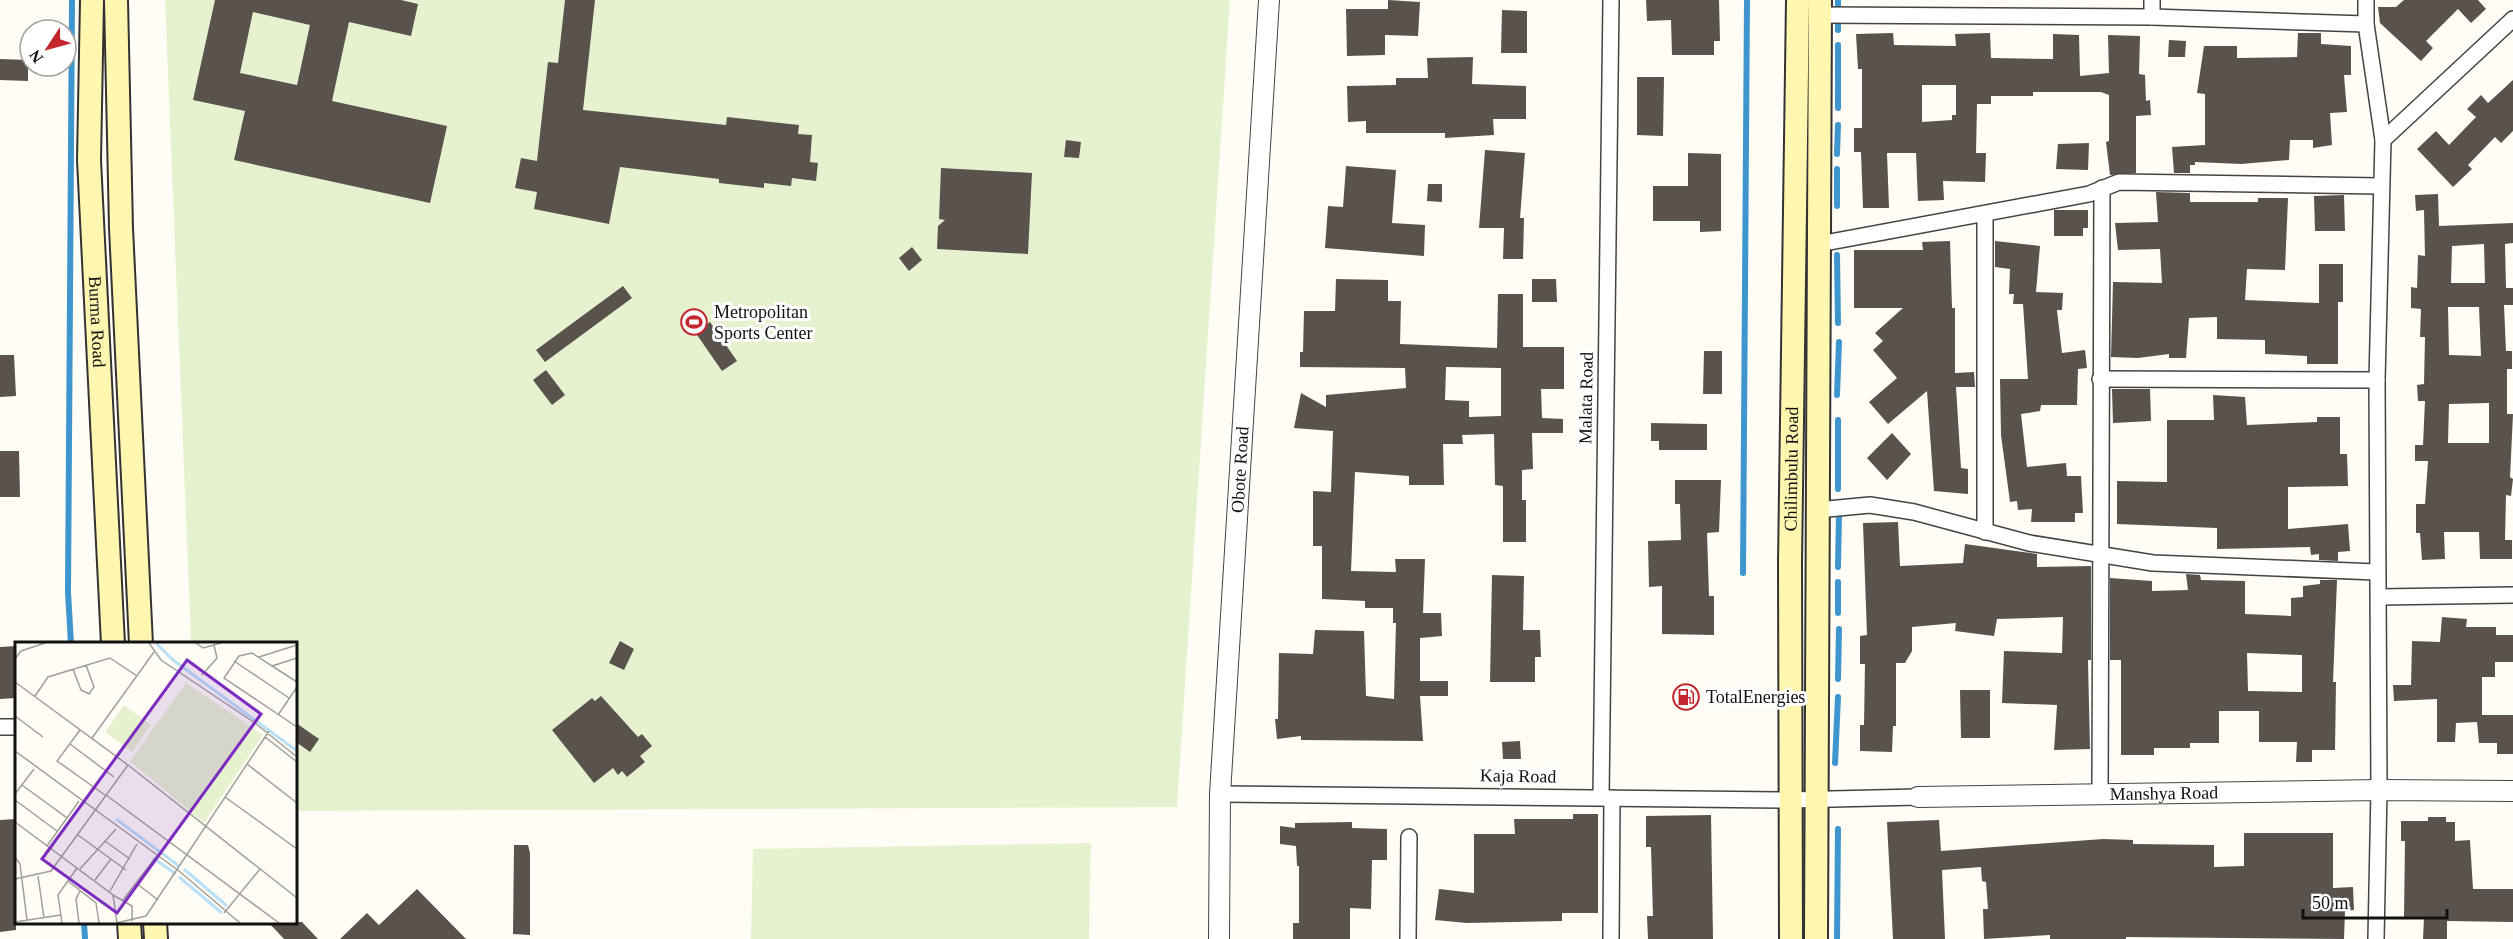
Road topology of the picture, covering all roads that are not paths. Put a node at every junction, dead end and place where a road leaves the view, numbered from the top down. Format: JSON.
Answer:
{"nodes":[{"id":1,"x":92,"y":0,"type":"edge"},
{"id":2,"x":116,"y":0,"type":"edge"},
{"id":3,"x":1269,"y":0,"type":"edge"},
{"id":4,"x":1611,"y":0,"type":"edge"},
{"id":5,"x":1798,"y":0,"type":"edge"},
{"id":6,"x":2152,"y":0,"type":"edge"},
{"id":7,"x":2366,"y":0,"type":"edge"},
{"id":8,"x":1820,"y":8,"type":"edge"},
{"id":9,"x":2152,"y":18,"type":"junction"},
{"id":10,"x":2513,"y":19,"type":"edge"},
{"id":11,"x":2366,"y":24,"type":"junction"},
{"id":12,"x":2383,"y":140,"type":"junction"},
{"id":13,"x":2380,"y":186,"type":"junction"},
{"id":14,"x":2102,"y":188,"type":"junction"},
{"id":15,"x":1985,"y":214,"type":"junction"},
{"id":16,"x":1818,"y":244,"type":"junction"},
{"id":17,"x":2100,"y":379,"type":"junction"},
{"id":18,"x":2377,"y":380,"type":"junction"},
{"id":19,"x":1817,"y":510,"type":"junction"},
{"id":20,"x":1985,"y":532,"type":"junction"},
{"id":21,"x":2102,"y":556,"type":"junction"},
{"id":22,"x":2376,"y":572,"type":"junction"},
{"id":23,"x":2513,"y":595,"type":"edge"},
{"id":24,"x":2379,"y":597,"type":"junction"},
{"id":25,"x":113,"y":642,"type":"edge"},
{"id":26,"x":141,"y":642,"type":"edge"},
{"id":27,"x":15,"y":726,"type":"edge"},
{"id":28,"x":0,"y":727,"type":"edge"},
{"id":29,"x":2379,"y":790,"type":"junction"},
{"id":30,"x":2513,"y":791,"type":"edge"},
{"id":31,"x":1220,"y":794,"type":"junction"},
{"id":32,"x":2100,"y":795,"type":"junction"},
{"id":33,"x":1606,"y":797,"type":"junction"},
{"id":34,"x":1918,"y":797,"type":"joint"},
{"id":35,"x":1816,"y":799,"type":"junction"},
{"id":36,"x":1789,"y":800,"type":"junction"},
{"id":37,"x":1409,"y":837,"type":"dead end"},
{"id":38,"x":129,"y":924,"type":"edge"},
{"id":39,"x":155,"y":924,"type":"edge"},
{"id":40,"x":130,"y":939,"type":"edge"},
{"id":41,"x":156,"y":939,"type":"edge"},
{"id":42,"x":1219,"y":939,"type":"edge"},
{"id":43,"x":1408,"y":939,"type":"edge"},
{"id":44,"x":1611,"y":939,"type":"edge"},
{"id":45,"x":1791,"y":939,"type":"edge"},
{"id":46,"x":1816,"y":939,"type":"edge"},
{"id":47,"x":2376,"y":939,"type":"edge"}],
"edges":[{"from":1,"to":25,"type":"main road","name":"Burma Road"},
{"from":2,"to":26,"type":"main road","name":"Burma Road"},
{"from":3,"to":31,"type":"street","name":"Obote Road"},
{"from":4,"to":33,"type":"street","name":"Malata Road"},
{"from":5,"to":36,"type":"main road","name":"Chilimbulu Road"},
{"from":6,"to":9,"type":"street"},
{"from":7,"to":11,"type":"street"},
{"from":8,"to":9,"type":"street"},
{"from":8,"to":16,"type":"main road","name":"Chilimbulu Road"},
{"from":9,"to":11,"type":"street"},
{"from":10,"to":12,"type":"street"},
{"from":11,"to":12,"type":"street"},
{"from":12,"to":13,"type":"street"},
{"from":13,"to":14,"type":"street"},
{"from":13,"to":18,"type":"street"},
{"from":14,"to":15,"type":"street"},
{"from":14,"to":17,"type":"street"},
{"from":15,"to":16,"type":"street"},
{"from":15,"to":20,"type":"street"},
{"from":16,"to":19,"type":"main road","name":"Chilimbulu Road"},
{"from":17,"to":18,"type":"street"},
{"from":17,"to":21,"type":"street"},
{"from":18,"to":22,"type":"street"},
{"from":19,"to":20,"type":"street"},
{"from":19,"to":35,"type":"main road","name":"Chilimbulu Road"},
{"from":20,"to":21,"type":"street"},
{"from":21,"to":22,"type":"street"},
{"from":21,"to":32,"type":"street"},
{"from":22,"to":24,"type":"street"},
{"from":23,"to":24,"type":"street"},
{"from":24,"to":29,"type":"street"},
{"from":27,"to":28,"type":"street"},
{"from":29,"to":30,"type":"street","name":"Manshya Road"},
{"from":29,"to":32,"type":"street","name":"Manshya Road"},
{"from":29,"to":47,"type":"street"},
{"from":31,"to":33,"type":"street","name":"Kaja Road"},
{"from":31,"to":42,"type":"street","name":"Obote Road"},
{"from":32,"to":34,"type":"street","name":"Manshya Road"},
{"from":33,"to":36,"type":"street","name":"Kaja Road"},
{"from":33,"to":44,"type":"street","name":"Malata Road"},
{"from":34,"to":35,"type":"street","name":"Manshya Road"},
{"from":35,"to":36,"type":"street","name":"Kaja Road"},
{"from":35,"to":46,"type":"main road","name":"Chilimbulu Road"},
{"from":36,"to":45,"type":"main road","name":"Chilimbulu Road"},
{"from":37,"to":43,"type":"street"},
{"from":38,"to":40,"type":"main road"},
{"from":39,"to":41,"type":"main road"}]}
